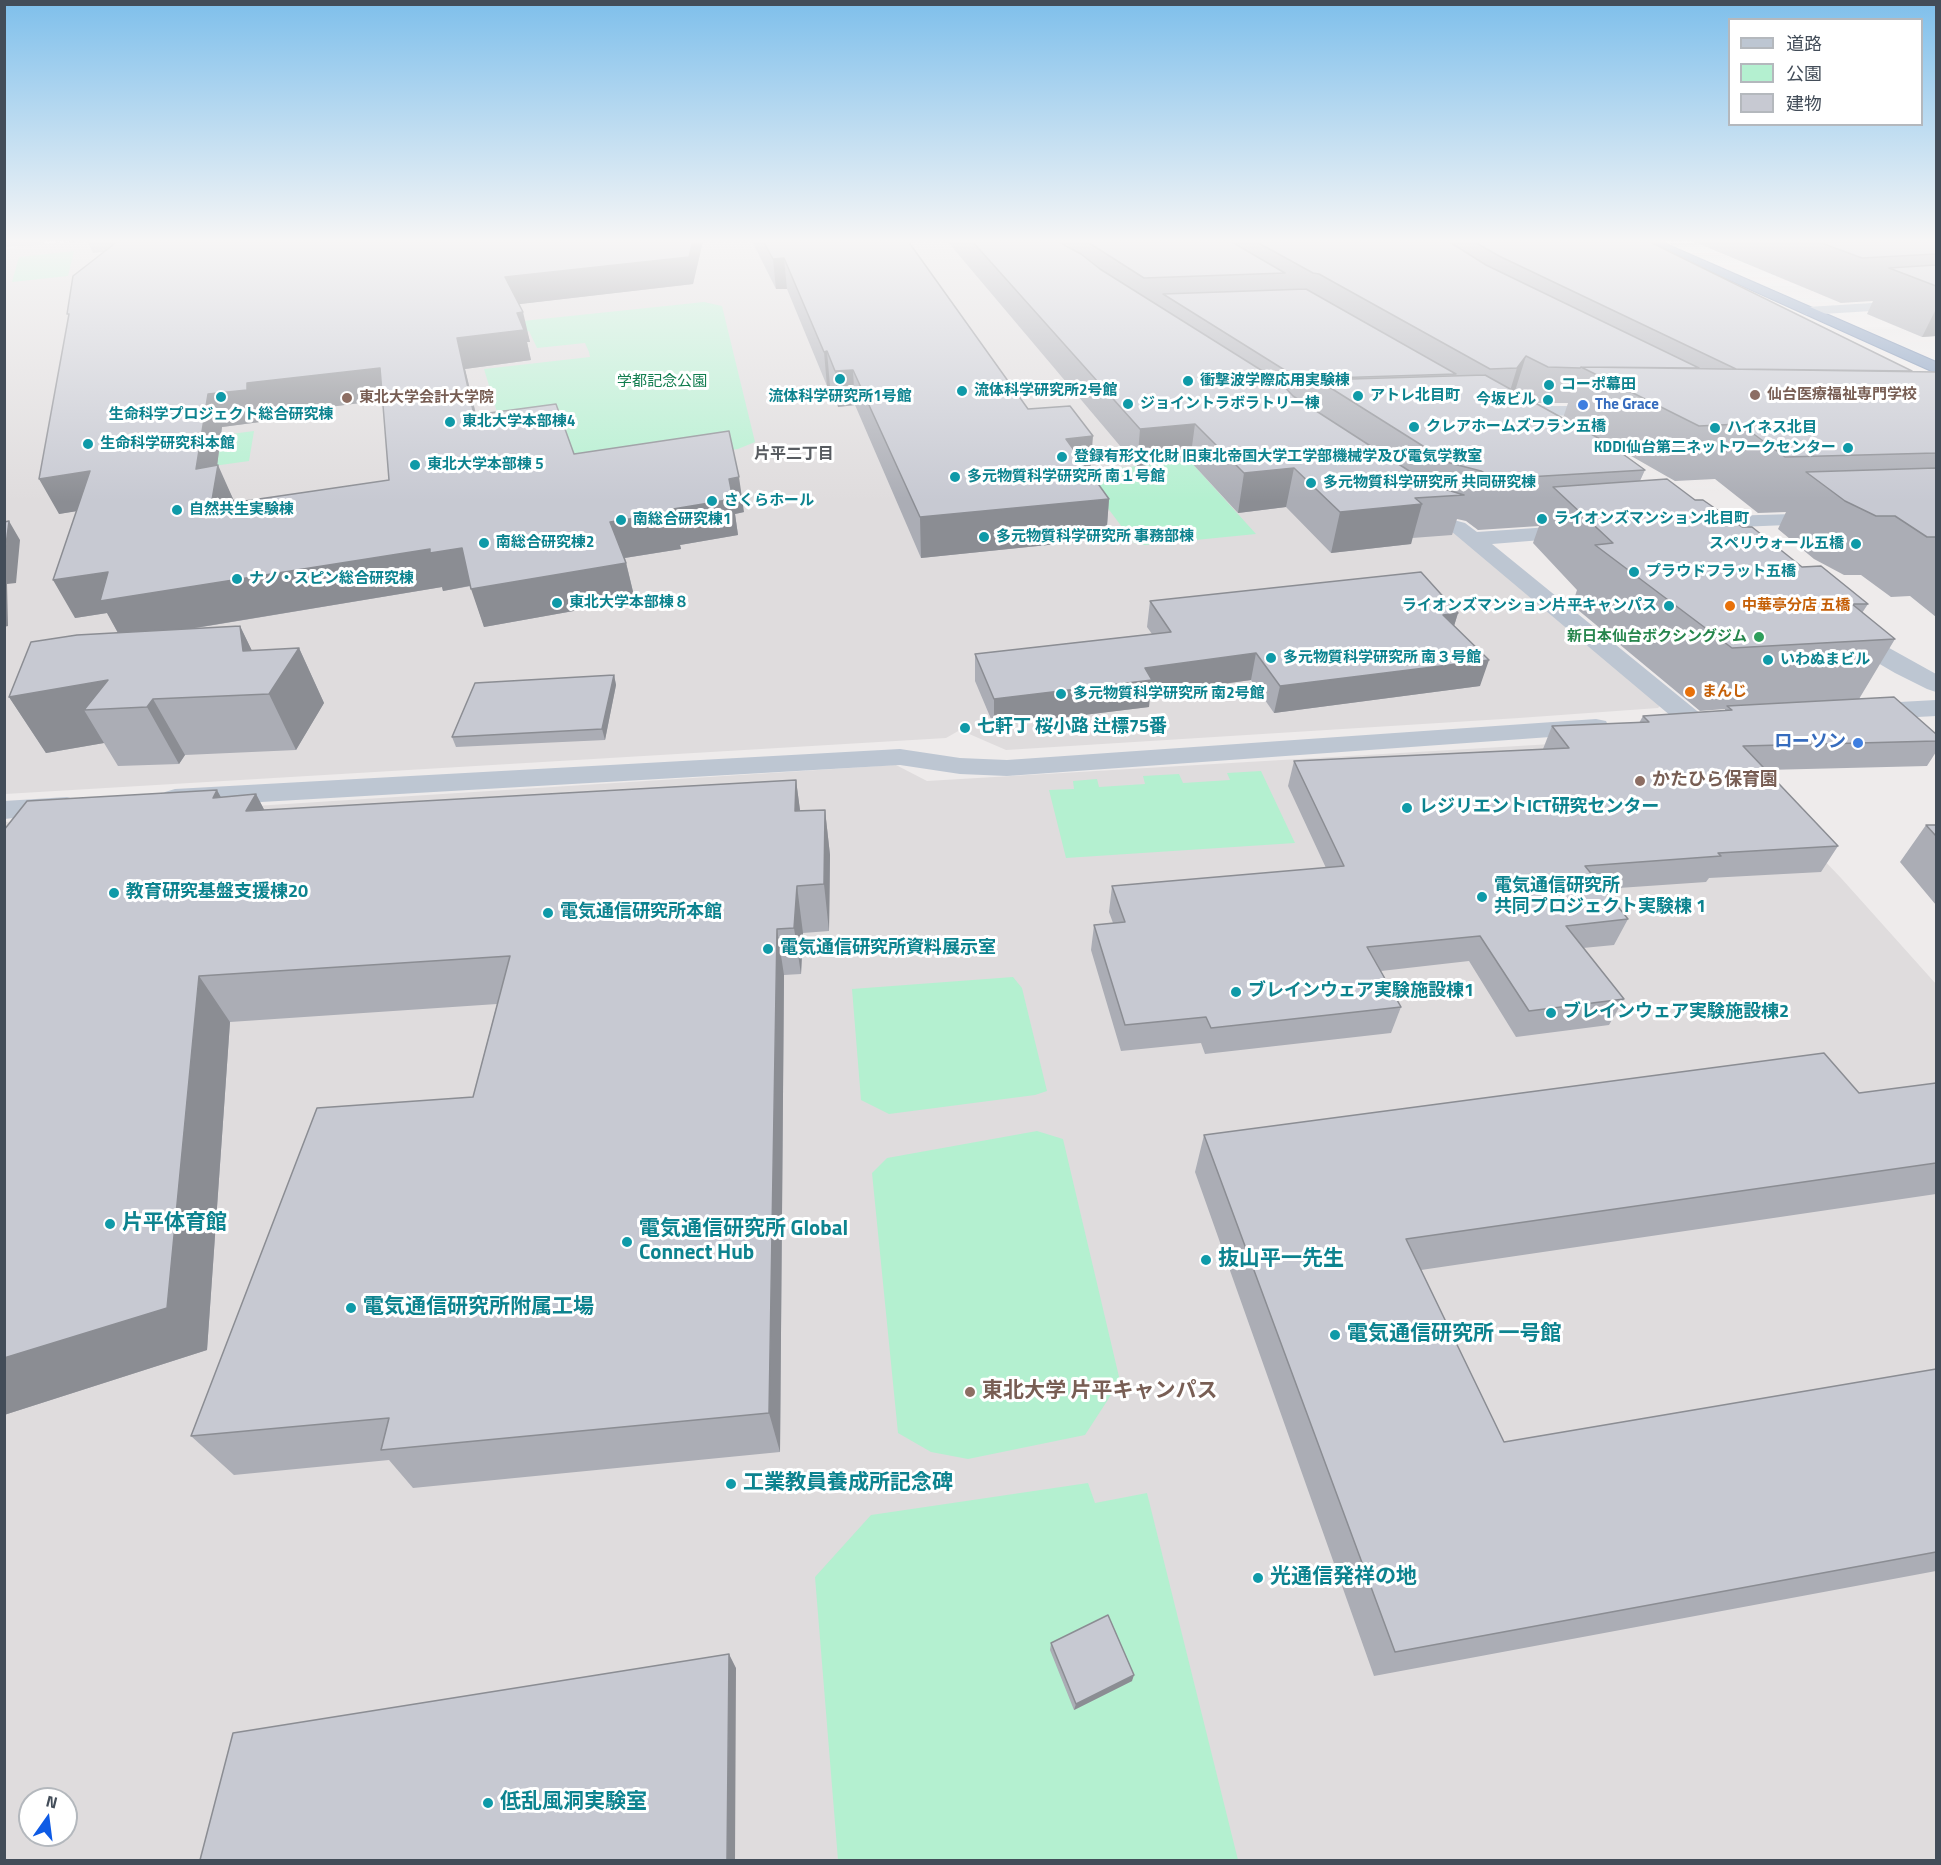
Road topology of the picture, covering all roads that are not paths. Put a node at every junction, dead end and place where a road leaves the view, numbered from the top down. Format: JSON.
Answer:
{"nodes":[{"id":1,"x":1846,"y":328,"type":"edge"},
{"id":2,"x":1936,"y":368,"type":"edge"},
{"id":3,"x":1628,"y":412,"type":"edge"},
{"id":4,"x":1538,"y":429,"type":"edge"},
{"id":5,"x":1399,"y":500,"type":"edge"},
{"id":6,"x":1842,"y":518,"type":"edge"},
{"id":7,"x":1703,"y":523,"type":"junction"},
{"id":8,"x":1602,"y":530,"type":"edge"},
{"id":9,"x":1473,"y":539,"type":"junction"},
{"id":10,"x":1734,"y":541,"type":"edge"},
{"id":11,"x":1694,"y":543,"type":"edge"},
{"id":12,"x":1834,"y":626,"type":"edge"},
{"id":13,"x":1936,"y":684,"type":"edge"},
{"id":14,"x":1936,"y":708,"type":"edge"},
{"id":15,"x":1839,"y":714,"type":"edge"},
{"id":16,"x":1658,"y":723,"type":"edge"},
{"id":17,"x":1623,"y":725,"type":"edge"},
{"id":18,"x":153,"y":800,"type":"edge"},
{"id":19,"x":96,"y":804,"type":"edge"},
{"id":20,"x":4,"y":810,"type":"edge"}],
"edges":[{"from":1,"to":2,"type":"highway"},
{"from":3,"to":4,"type":"street"},
{"from":5,"to":9,"type":"street"},
{"from":6,"to":7,"type":"street"},
{"from":7,"to":10,"type":"street"},
{"from":7,"to":11,"type":"street"},
{"from":8,"to":9,"type":"street"},
{"from":9,"to":16,"type":"street"},
{"from":12,"to":13,"type":"street"},
{"from":14,"to":15,"type":"street"},
{"from":17,"to":18,"type":"street"},
{"from":19,"to":20,"type":"street"}]}
